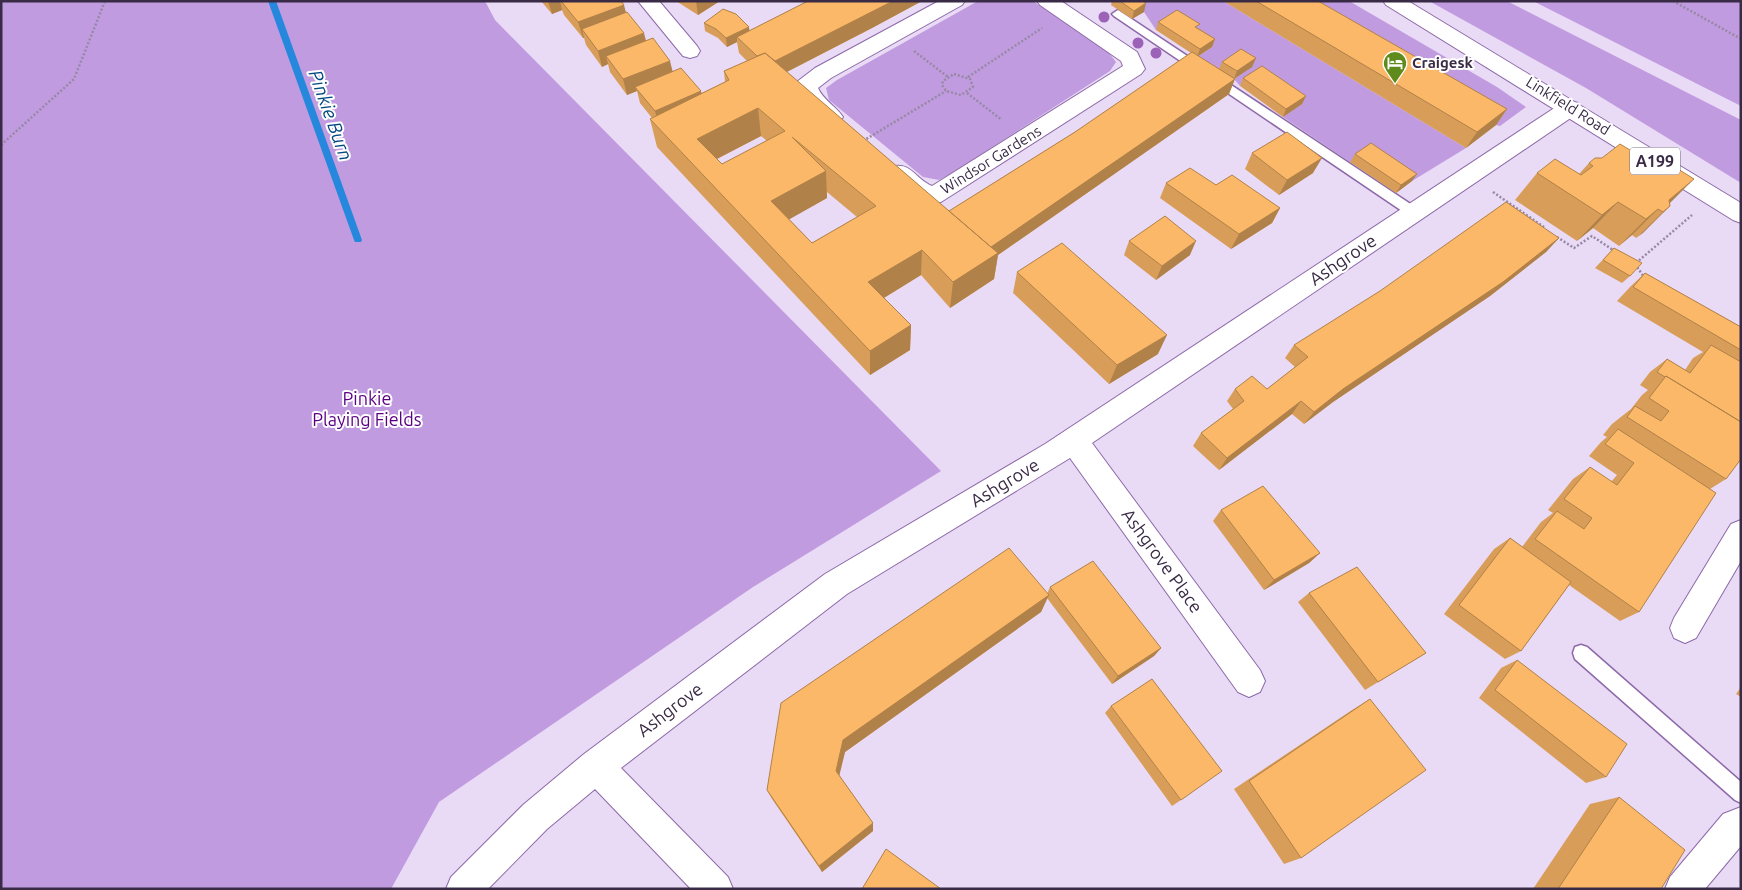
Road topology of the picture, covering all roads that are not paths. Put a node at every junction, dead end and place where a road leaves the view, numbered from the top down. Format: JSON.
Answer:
{"nodes":[{"id":1,"x":648,"y":1,"type":"edge"},
{"id":2,"x":954,"y":1,"type":"edge"},
{"id":3,"x":1048,"y":1,"type":"edge"},
{"id":4,"x":1085,"y":1,"type":"edge"},
{"id":5,"x":1393,"y":1,"type":"edge"},
{"id":6,"x":1067,"y":13,"type":"junction"},
{"id":7,"x":1118,"y":14,"type":"dead end"},
{"id":8,"x":690,"y":51,"type":"dead end"},
{"id":9,"x":1570,"y":108,"type":"junction"},
{"id":10,"x":862,"y":142,"type":"edge"},
{"id":11,"x":883,"y":159,"type":"edge"},
{"id":12,"x":1414,"y":212,"type":"junction"},
{"id":13,"x":1741,"y":214,"type":"edge"},
{"id":14,"x":1074,"y":441,"type":"junction"},
{"id":15,"x":1741,"y":533,"type":"edge"},
{"id":16,"x":1685,"y":628,"type":"dead end"},
{"id":17,"x":1581,"y":652,"type":"dead end"},
{"id":18,"x":1250,"y":682,"type":"dead end"},
{"id":19,"x":596,"y":766,"type":"junction"},
{"id":20,"x":1741,"y":794,"type":"edge"},
{"id":21,"x":1741,"y":824,"type":"edge"},
{"id":22,"x":463,"y":889,"type":"edge"},
{"id":23,"x":716,"y":889,"type":"edge"},
{"id":24,"x":1682,"y":889,"type":"edge"}],
"edges":[{"from":1,"to":8,"type":"street"},
{"from":2,"to":10,"type":"street"},
{"from":3,"to":6,"type":"street","name":"Windsor Gardens"},
{"from":4,"to":6,"type":"street"},
{"from":5,"to":9,"type":"street","name":"Linkfield Road","number":"A199"},
{"from":6,"to":11,"type":"street","name":"Windsor Gardens"},
{"from":7,"to":12,"type":"lane"},
{"from":9,"to":12,"type":"street","name":"Ashgrove"},
{"from":9,"to":13,"type":"street","name":"Linkfield Road","number":"A199"},
{"from":12,"to":14,"type":"street","name":"Ashgrove"},
{"from":14,"to":18,"type":"street","name":"Ashgrove Place"},
{"from":14,"to":19,"type":"street","name":"Ashgrove"},
{"from":15,"to":16,"type":"street"},
{"from":17,"to":20,"type":"lane"},
{"from":19,"to":22,"type":"street","name":"Ashgrove"},
{"from":19,"to":23,"type":"street"},
{"from":21,"to":24,"type":"street"}]}
